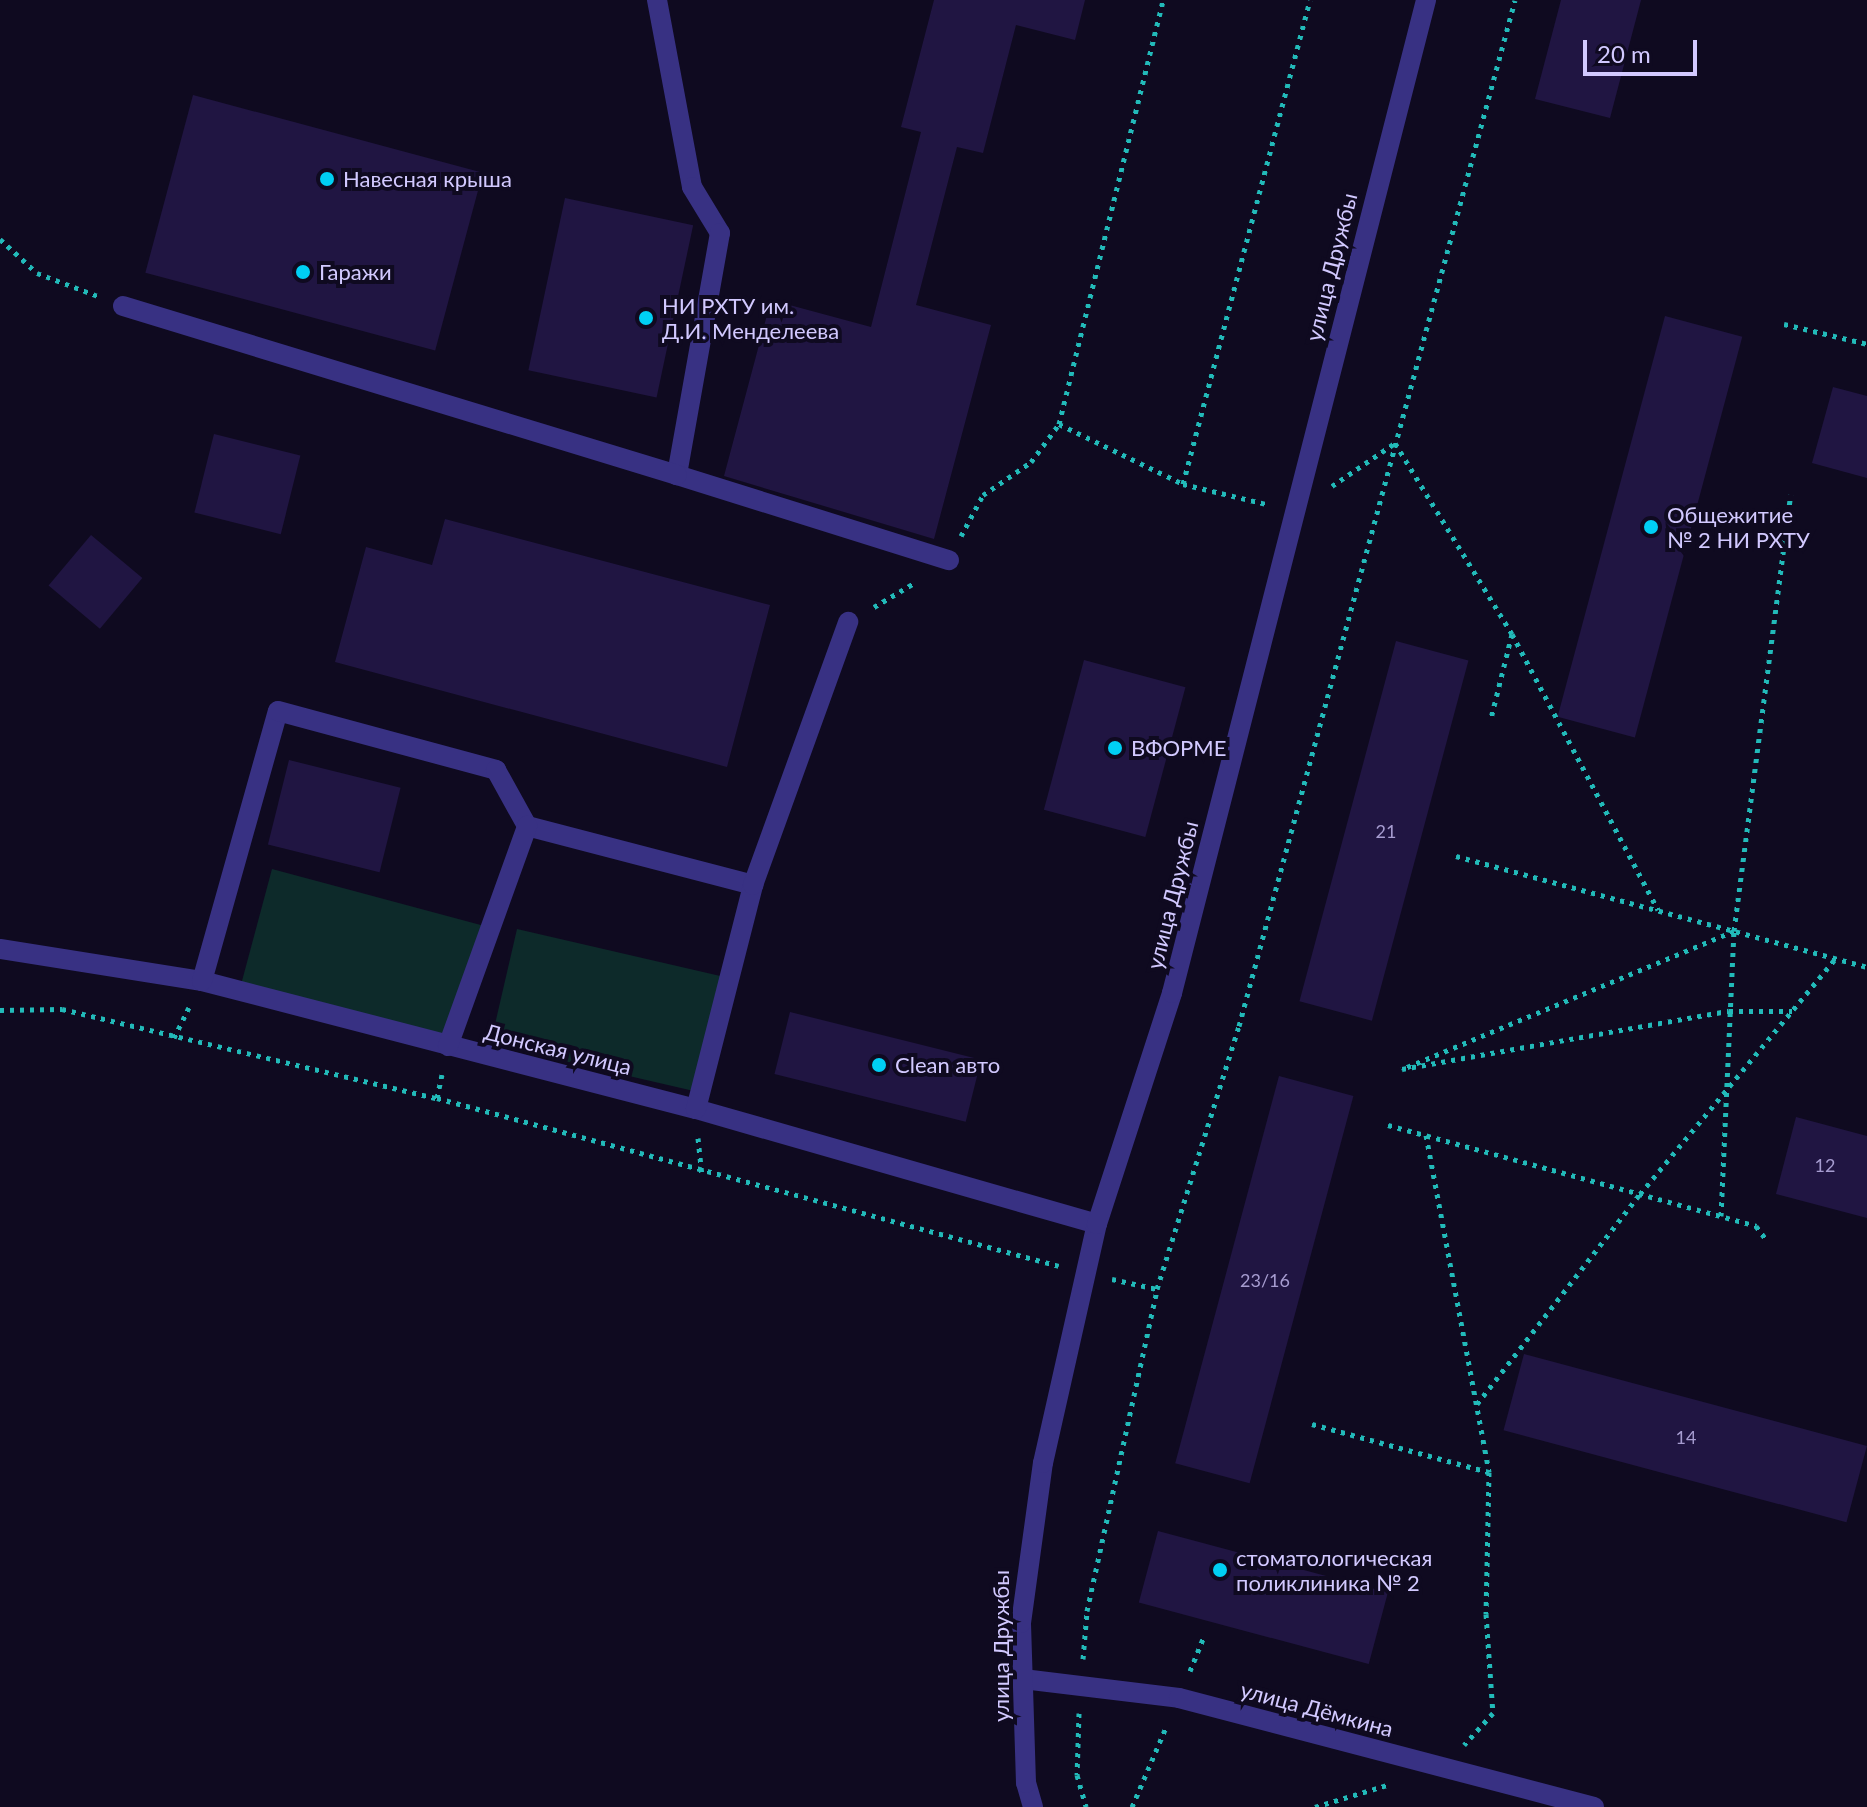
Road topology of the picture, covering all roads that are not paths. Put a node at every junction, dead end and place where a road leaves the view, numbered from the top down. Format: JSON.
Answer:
{"nodes":[{"id":1,"x":657,"y":0,"type":"edge"},
{"id":2,"x":1426,"y":0,"type":"edge"},
{"id":3,"x":123,"y":306,"type":"road end"},
{"id":4,"x":677,"y":475,"type":"junction"},
{"id":5,"x":949,"y":560,"type":"road end"},
{"id":6,"x":848,"y":622,"type":"road end"},
{"id":7,"x":527,"y":826,"type":"junction"},
{"id":8,"x":753,"y":885,"type":"junction"},
{"id":9,"x":0,"y":949,"type":"edge"},
{"id":10,"x":202,"y":981,"type":"junction"},
{"id":11,"x":448,"y":1046,"type":"junction"},
{"id":12,"x":696,"y":1109,"type":"junction"},
{"id":13,"x":1097,"y":1224,"type":"junction"},
{"id":14,"x":1023,"y":1679,"type":"junction"},
{"id":15,"x":1033,"y":1807,"type":"edge"},
{"id":16,"x":1594,"y":1807,"type":"edge"}],
"edges":[{"from":1,"to":4,"type":"street"},
{"from":2,"to":13,"type":"street","name":"улица Дружбы"},
{"from":3,"to":4,"type":"street"},
{"from":4,"to":5,"type":"street"},
{"from":6,"to":8,"type":"street"},
{"from":7,"to":8,"type":"street"},
{"from":7,"to":10,"type":"street"},
{"from":7,"to":11,"type":"street"},
{"from":8,"to":12,"type":"street"},
{"from":9,"to":10,"type":"street","name":"Донская улица"},
{"from":10,"to":11,"type":"street","name":"Донская улица"},
{"from":11,"to":12,"type":"street","name":"Донская улица"},
{"from":12,"to":13,"type":"street","name":"Донская улица"},
{"from":13,"to":14,"type":"street","name":"улица Дружбы"},
{"from":14,"to":15,"type":"street","name":"улица Дружбы"},
{"from":14,"to":16,"type":"street","name":"улица Дёмкина"}]}
